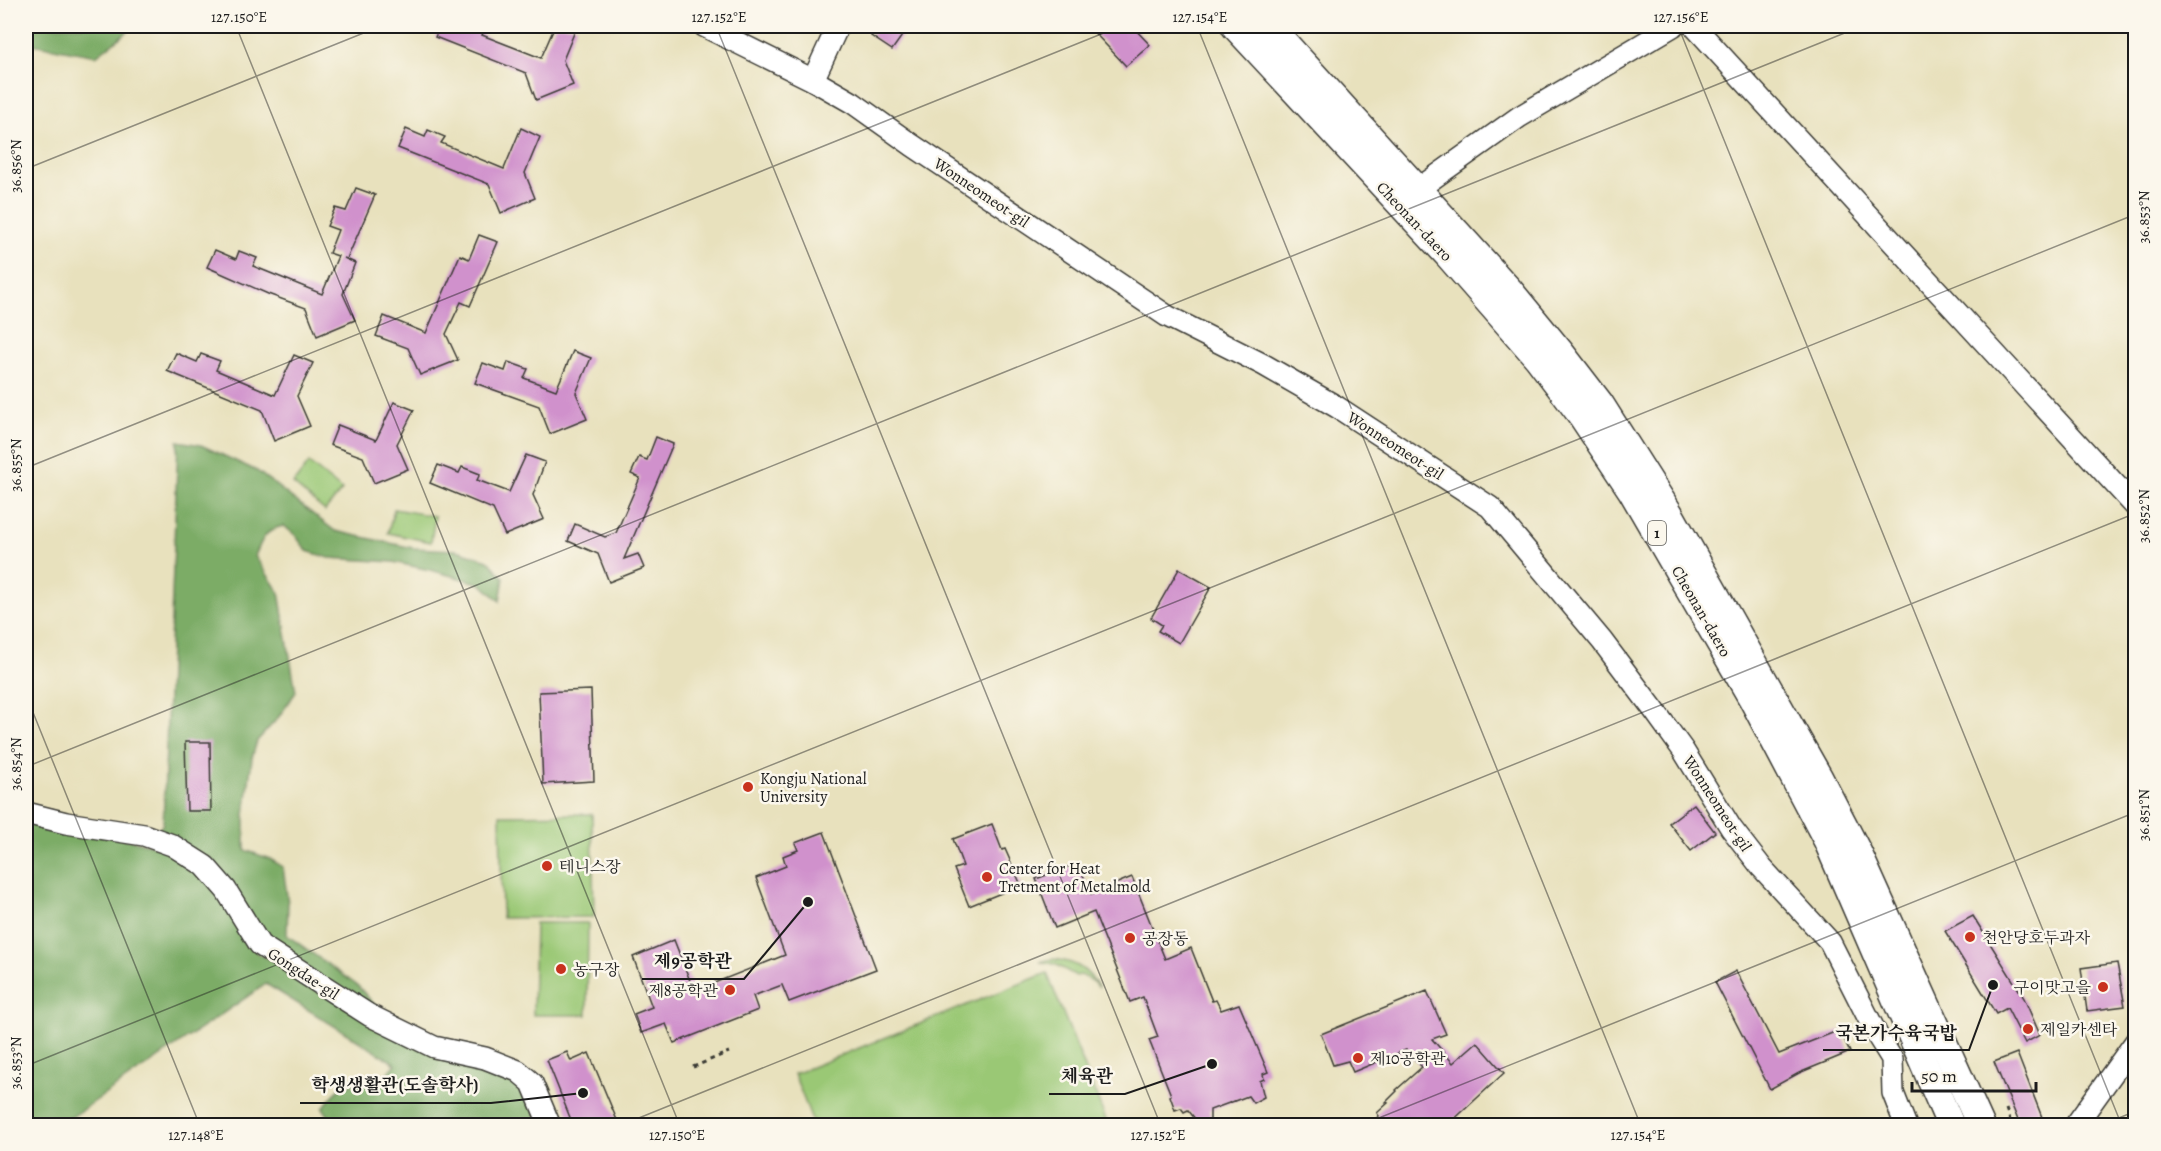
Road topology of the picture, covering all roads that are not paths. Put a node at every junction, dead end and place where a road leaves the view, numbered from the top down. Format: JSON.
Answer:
{"nodes":[{"id":1,"x":704,"y":26,"type":"edge"},
{"id":2,"x":838,"y":26,"type":"edge"},
{"id":3,"x":1234,"y":26,"type":"edge"},
{"id":4,"x":1269,"y":26,"type":"edge"},
{"id":5,"x":1673,"y":26,"type":"edge"},
{"id":6,"x":1694,"y":26,"type":"edge"},
{"id":7,"x":813,"y":80,"type":"junction"},
{"id":8,"x":1418,"y":189,"type":"junction"},
{"id":9,"x":2136,"y":507,"type":"edge"},
{"id":10,"x":26,"y":813,"type":"edge"},
{"id":11,"x":2136,"y":1041,"type":"edge"},
{"id":12,"x":550,"y":1125,"type":"edge"},
{"id":13,"x":1906,"y":1125,"type":"edge"},
{"id":14,"x":1951,"y":1125,"type":"edge"},
{"id":15,"x":1981,"y":1125,"type":"edge"},
{"id":16,"x":2075,"y":1125,"type":"edge"}],
"edges":[{"from":1,"to":7,"type":"street","name":"Wonneomeot-gil"},
{"from":2,"to":7,"type":"street"},
{"from":3,"to":14,"type":"main road","name":"Cheonan-daero","number":"1"},
{"from":4,"to":8,"type":"main road","name":"Cheonan-daero","number":"1"},
{"from":5,"to":8,"type":"street"},
{"from":6,"to":9,"type":"street"},
{"from":7,"to":13,"type":"street","name":"Wonneomeot-gil"},
{"from":8,"to":15,"type":"main road","name":"Cheonan-daero","number":"1"},
{"from":10,"to":12,"type":"street","name":"Gongdae-gil"},
{"from":11,"to":16,"type":"street"}]}
